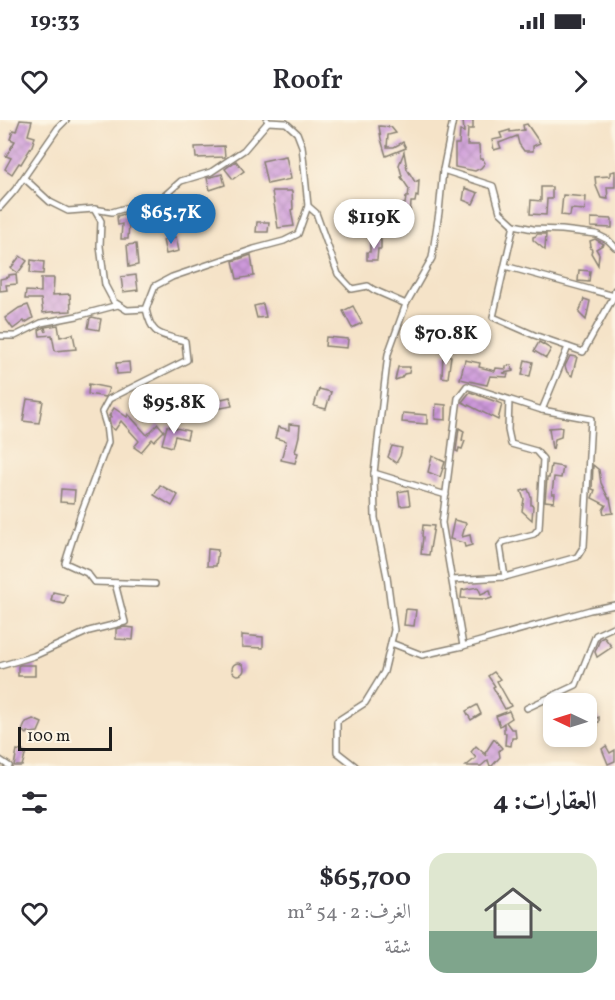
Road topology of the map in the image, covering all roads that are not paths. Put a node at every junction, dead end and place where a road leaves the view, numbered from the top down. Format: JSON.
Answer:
{"nodes":[{"id":1,"x":66,"y":120,"type":"edge"},
{"id":2,"x":268,"y":121,"type":"edge"},
{"id":3,"x":286,"y":121,"type":"edge"},
{"id":4,"x":452,"y":121,"type":"edge"},
{"id":5,"x":443,"y":170,"type":"junction"},
{"id":6,"x":24,"y":178,"type":"junction"},
{"id":7,"x":308,"y":206,"type":"junction"},
{"id":8,"x":0,"y":207,"type":"edge"},
{"id":9,"x":94,"y":209,"type":"junction"},
{"id":10,"x":514,"y":225,"type":"junction"},
{"id":11,"x":615,"y":247,"type":"edge"},
{"id":12,"x":505,"y":266,"type":"junction"},
{"id":13,"x":614,"y":293,"type":"edge"},
{"id":14,"x":118,"y":304,"type":"junction"},
{"id":15,"x":406,"y":304,"type":"junction"},
{"id":16,"x":146,"y":309,"type":"junction"},
{"id":17,"x":0,"y":336,"type":"edge"},
{"id":18,"x":568,"y":346,"type":"junction"},
{"id":19,"x":510,"y":400,"type":"junction"},
{"id":20,"x":542,"y":410,"type":"junction"},
{"id":21,"x":374,"y":473,"type":"junction"},
{"id":22,"x":446,"y":495,"type":"junction"},
{"id":23,"x":505,"y":576,"type":"junction"},
{"id":24,"x":452,"y":580,"type":"junction"},
{"id":25,"x":115,"y":583,"type":"junction"},
{"id":26,"x":155,"y":584,"type":"dead end"},
{"id":27,"x":615,"y":605,"type":"edge"},
{"id":28,"x":615,"y":626,"type":"edge"},
{"id":29,"x":391,"y":643,"type":"junction"},
{"id":30,"x":463,"y":646,"type":"junction"},
{"id":31,"x":0,"y":666,"type":"edge"},
{"id":32,"x":527,"y":708,"type":"dead end"},
{"id":33,"x":0,"y":760,"type":"edge"},
{"id":34,"x":9,"y":766,"type":"edge"},
{"id":35,"x":355,"y":766,"type":"edge"}],
"edges":[{"from":1,"to":6,"type":"street"},
{"from":2,"to":3,"type":"street"},
{"from":2,"to":9,"type":"street"},
{"from":3,"to":7,"type":"street"},
{"from":4,"to":5,"type":"street"},
{"from":5,"to":10,"type":"street"},
{"from":5,"to":15,"type":"street"},
{"from":6,"to":8,"type":"street"},
{"from":6,"to":9,"type":"street"},
{"from":7,"to":15,"type":"street"},
{"from":7,"to":16,"type":"street"},
{"from":9,"to":14,"type":"street"},
{"from":10,"to":11,"type":"street"},
{"from":10,"to":12,"type":"street"},
{"from":12,"to":13,"type":"street"},
{"from":12,"to":18,"type":"street"},
{"from":13,"to":18,"type":"street"},
{"from":14,"to":16,"type":"street"},
{"from":14,"to":17,"type":"street"},
{"from":15,"to":21,"type":"street"},
{"from":16,"to":25,"type":"street"},
{"from":18,"to":20,"type":"street"},
{"from":19,"to":20,"type":"street"},
{"from":19,"to":22,"type":"street"},
{"from":19,"to":23,"type":"street"},
{"from":20,"to":23,"type":"street"},
{"from":21,"to":22,"type":"street"},
{"from":21,"to":29,"type":"street"},
{"from":22,"to":24,"type":"street"},
{"from":23,"to":24,"type":"street"},
{"from":24,"to":30,"type":"street"},
{"from":25,"to":26,"type":"street"},
{"from":25,"to":31,"type":"street"},
{"from":27,"to":30,"type":"street"},
{"from":28,"to":32,"type":"street"},
{"from":29,"to":30,"type":"street"},
{"from":29,"to":35,"type":"street"},
{"from":33,"to":34,"type":"street"}]}
